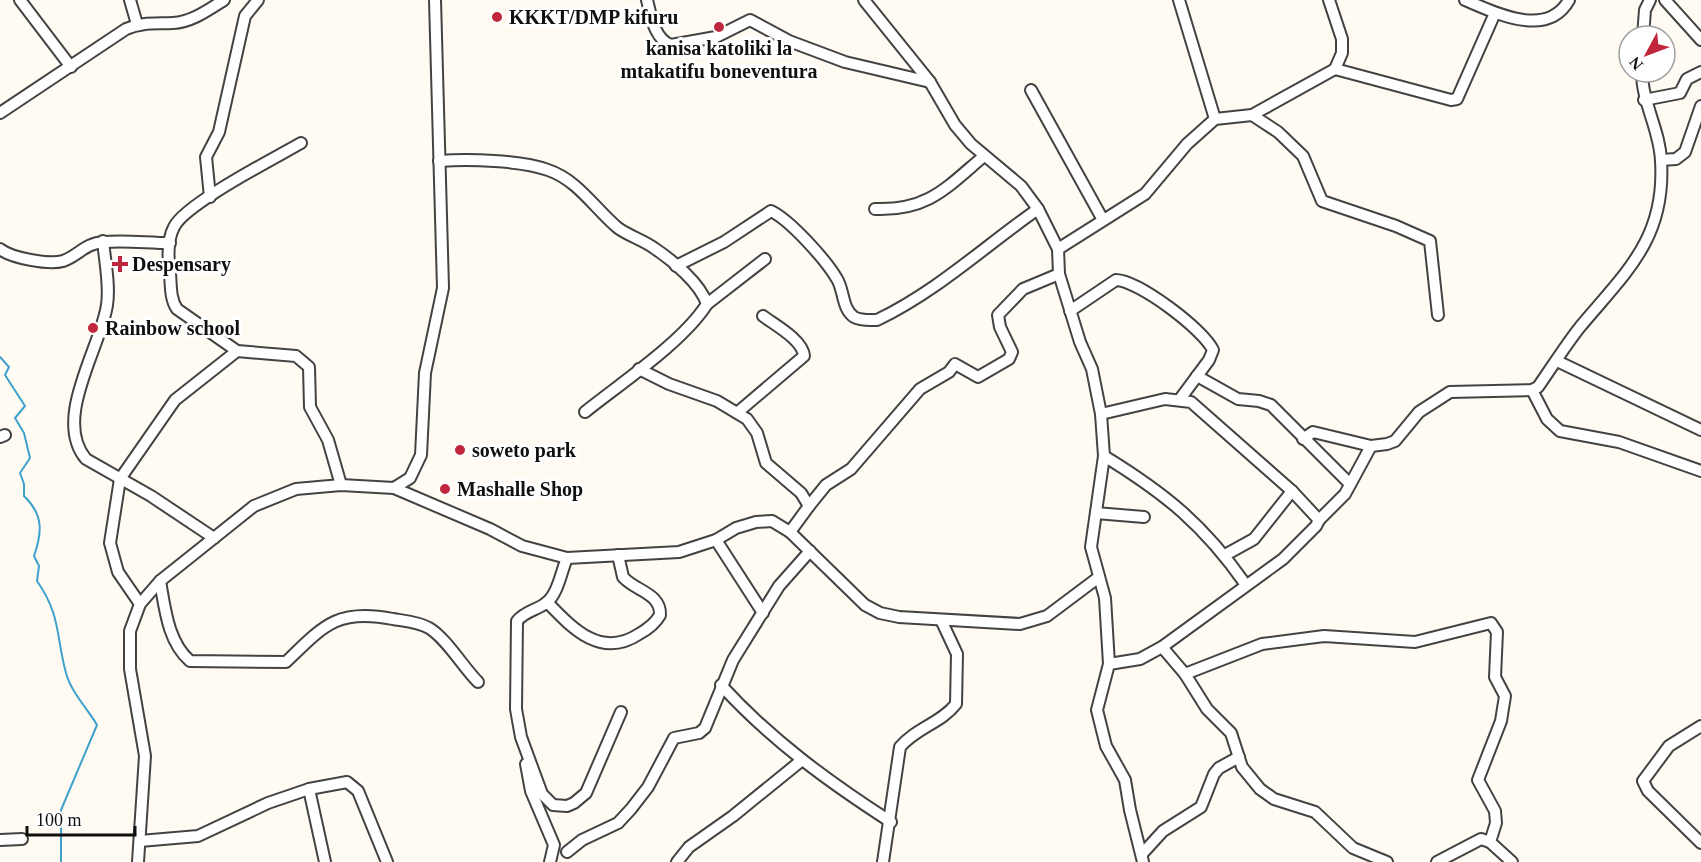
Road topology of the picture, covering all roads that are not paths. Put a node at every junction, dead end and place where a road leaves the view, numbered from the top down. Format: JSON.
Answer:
{"nodes":[{"id":1,"x":20,"y":0,"type":"edge"},
{"id":2,"x":130,"y":0,"type":"edge"},
{"id":3,"x":224,"y":0,"type":"edge"},
{"id":4,"x":258,"y":0,"type":"edge"},
{"id":5,"x":435,"y":0,"type":"edge"},
{"id":6,"x":647,"y":0,"type":"edge"},
{"id":7,"x":864,"y":0,"type":"edge"},
{"id":8,"x":1179,"y":0,"type":"edge"},
{"id":9,"x":1329,"y":0,"type":"edge"},
{"id":10,"x":1465,"y":0,"type":"edge"},
{"id":11,"x":1569,"y":0,"type":"edge"},
{"id":12,"x":1650,"y":0,"type":"edge"},
{"id":13,"x":1665,"y":0,"type":"edge"},
{"id":14,"x":1495,"y":12,"type":"junction"},
{"id":15,"x":137,"y":24,"type":"junction"},
{"id":16,"x":1644,"y":24,"type":"edge"},
{"id":17,"x":1701,"y":40,"type":"edge"},
{"id":18,"x":71,"y":67,"type":"junction"},
{"id":19,"x":1335,"y":69,"type":"junction"},
{"id":20,"x":1701,"y":72,"type":"edge"},
{"id":21,"x":930,"y":82,"type":"junction"},
{"id":22,"x":1643,"y":84,"type":"edge"},
{"id":23,"x":1031,"y":90,"type":"dead end"},
{"id":24,"x":1644,"y":100,"type":"junction"},
{"id":25,"x":1701,"y":106,"type":"edge"},
{"id":26,"x":0,"y":113,"type":"edge"},
{"id":27,"x":1251,"y":115,"type":"junction"},
{"id":28,"x":1215,"y":119,"type":"junction"},
{"id":29,"x":301,"y":143,"type":"dead end"},
{"id":30,"x":984,"y":156,"type":"junction"},
{"id":31,"x":1661,"y":160,"type":"junction"},
{"id":32,"x":439,"y":161,"type":"junction"},
{"id":33,"x":210,"y":197,"type":"junction"},
{"id":34,"x":1038,"y":209,"type":"junction"},
{"id":35,"x":875,"y":210,"type":"dead end"},
{"id":36,"x":1103,"y":220,"type":"junction"},
{"id":37,"x":103,"y":242,"type":"junction"},
{"id":38,"x":170,"y":243,"type":"junction"},
{"id":39,"x":0,"y":249,"type":"edge"},
{"id":40,"x":1058,"y":249,"type":"junction"},
{"id":41,"x":765,"y":259,"type":"dead end"},
{"id":42,"x":676,"y":266,"type":"junction"},
{"id":43,"x":1059,"y":274,"type":"junction"},
{"id":44,"x":707,"y":304,"type":"junction"},
{"id":45,"x":1070,"y":311,"type":"junction"},
{"id":46,"x":1438,"y":315,"type":"dead end"},
{"id":47,"x":763,"y":316,"type":"dead end"},
{"id":48,"x":237,"y":351,"type":"junction"},
{"id":49,"x":1557,"y":361,"type":"junction"},
{"id":50,"x":639,"y":369,"type":"junction"},
{"id":51,"x":1197,"y":376,"type":"junction"},
{"id":52,"x":1532,"y":390,"type":"junction"},
{"id":53,"x":1180,"y":399,"type":"junction"},
{"id":54,"x":585,"y":412,"type":"dead end"},
{"id":55,"x":738,"y":412,"type":"junction"},
{"id":56,"x":1101,"y":414,"type":"junction"},
{"id":57,"x":1701,"y":430,"type":"edge"},
{"id":58,"x":1303,"y":439,"type":"junction"},
{"id":59,"x":1371,"y":446,"type":"junction"},
{"id":60,"x":1104,"y":456,"type":"junction"},
{"id":61,"x":1701,"y":471,"type":"edge"},
{"id":62,"x":120,"y":479,"type":"junction"},
{"id":63,"x":1350,"y":484,"type":"junction"},
{"id":64,"x":341,"y":485,"type":"junction"},
{"id":65,"x":394,"y":488,"type":"junction"},
{"id":66,"x":1292,"y":491,"type":"junction"},
{"id":67,"x":809,"y":506,"type":"junction"},
{"id":68,"x":1096,"y":513,"type":"junction"},
{"id":69,"x":1144,"y":517,"type":"dead end"},
{"id":70,"x":1319,"y":520,"type":"junction"},
{"id":71,"x":790,"y":532,"type":"junction"},
{"id":72,"x":214,"y":538,"type":"junction"},
{"id":73,"x":716,"y":540,"type":"junction"},
{"id":74,"x":810,"y":551,"type":"junction"},
{"id":75,"x":618,"y":555,"type":"junction"},
{"id":76,"x":1225,"y":555,"type":"junction"},
{"id":77,"x":567,"y":558,"type":"junction"},
{"id":78,"x":1099,"y":577,"type":"junction"},
{"id":79,"x":160,"y":581,"type":"junction"},
{"id":80,"x":1246,"y":585,"type":"junction"},
{"id":81,"x":548,"y":602,"type":"junction"},
{"id":82,"x":140,"y":604,"type":"junction"},
{"id":83,"x":763,"y":613,"type":"junction"},
{"id":84,"x":942,"y":622,"type":"junction"},
{"id":85,"x":1162,"y":647,"type":"junction"},
{"id":86,"x":1109,"y":664,"type":"junction"},
{"id":87,"x":1185,"y":674,"type":"junction"},
{"id":88,"x":478,"y":682,"type":"dead end"},
{"id":89,"x":721,"y":685,"type":"junction"},
{"id":90,"x":621,"y":712,"type":"dead end"},
{"id":91,"x":1701,"y":726,"type":"edge"},
{"id":92,"x":520,"y":737,"type":"junction"},
{"id":93,"x":1239,"y":757,"type":"junction"},
{"id":94,"x":802,"y":760,"type":"junction"},
{"id":95,"x":309,"y":789,"type":"junction"},
{"id":96,"x":891,"y":822,"type":"junction"},
{"id":97,"x":22,"y":839,"type":"dead end"},
{"id":98,"x":0,"y":840,"type":"edge"},
{"id":99,"x":140,"y":841,"type":"junction"},
{"id":100,"x":1490,"y":842,"type":"junction"},
{"id":101,"x":1701,"y":843,"type":"edge"},
{"id":102,"x":567,"y":852,"type":"dead end"},
{"id":103,"x":1143,"y":858,"type":"edge"},
{"id":104,"x":138,"y":862,"type":"edge"},
{"id":105,"x":325,"y":862,"type":"edge"},
{"id":106,"x":387,"y":862,"type":"edge"},
{"id":107,"x":550,"y":862,"type":"edge"},
{"id":108,"x":676,"y":862,"type":"edge"},
{"id":109,"x":883,"y":862,"type":"edge"},
{"id":110,"x":1387,"y":862,"type":"edge"},
{"id":111,"x":1437,"y":862,"type":"edge"},
{"id":112,"x":1512,"y":862,"type":"edge"}],
"edges":[{"from":1,"to":18,"type":"street"},
{"from":2,"to":15,"type":"street"},
{"from":3,"to":15,"type":"street"},
{"from":4,"to":33,"type":"street"},
{"from":5,"to":32,"type":"street"},
{"from":6,"to":21,"type":"street"},
{"from":7,"to":21,"type":"street"},
{"from":8,"to":28,"type":"street"},
{"from":9,"to":19,"type":"street"},
{"from":10,"to":14,"type":"street"},
{"from":11,"to":14,"type":"street"},
{"from":12,"to":16,"type":"street"},
{"from":13,"to":17,"type":"street"},
{"from":14,"to":19,"type":"street"},
{"from":15,"to":18,"type":"street"},
{"from":18,"to":26,"type":"street"},
{"from":19,"to":27,"type":"street"},
{"from":20,"to":24,"type":"street"},
{"from":21,"to":30,"type":"street"},
{"from":22,"to":24,"type":"street"},
{"from":23,"to":36,"type":"street"},
{"from":24,"to":31,"type":"street"},
{"from":25,"to":31,"type":"street"},
{"from":27,"to":28,"type":"street"},
{"from":27,"to":46,"type":"street"},
{"from":28,"to":36,"type":"street"},
{"from":29,"to":33,"type":"street"},
{"from":30,"to":34,"type":"street"},
{"from":30,"to":35,"type":"street"},
{"from":31,"to":49,"type":"street"},
{"from":32,"to":42,"type":"street"},
{"from":32,"to":65,"type":"street"},
{"from":33,"to":38,"type":"street"},
{"from":34,"to":40,"type":"street"},
{"from":34,"to":42,"type":"street"},
{"from":36,"to":40,"type":"street"},
{"from":37,"to":38,"type":"street"},
{"from":37,"to":39,"type":"street"},
{"from":37,"to":62,"type":"street"},
{"from":38,"to":48,"type":"street"},
{"from":40,"to":43,"type":"street"},
{"from":41,"to":44,"type":"street"},
{"from":42,"to":44,"type":"street"},
{"from":43,"to":45,"type":"street"},
{"from":43,"to":67,"type":"street"},
{"from":44,"to":50,"type":"street"},
{"from":45,"to":51,"type":"street"},
{"from":45,"to":56,"type":"street"},
{"from":47,"to":55,"type":"street"},
{"from":48,"to":62,"type":"street"},
{"from":48,"to":64,"type":"street"},
{"from":49,"to":52,"type":"street"},
{"from":49,"to":57,"type":"street"},
{"from":50,"to":54,"type":"street"},
{"from":50,"to":55,"type":"street"},
{"from":51,"to":53,"type":"street"},
{"from":51,"to":58,"type":"street"},
{"from":52,"to":59,"type":"street"},
{"from":52,"to":61,"type":"street"},
{"from":53,"to":56,"type":"street"},
{"from":53,"to":66,"type":"street"},
{"from":55,"to":67,"type":"street"},
{"from":56,"to":60,"type":"street"},
{"from":58,"to":59,"type":"street"},
{"from":58,"to":63,"type":"street"},
{"from":59,"to":63,"type":"street"},
{"from":60,"to":68,"type":"street"},
{"from":60,"to":76,"type":"street"},
{"from":62,"to":72,"type":"street"},
{"from":62,"to":82,"type":"street"},
{"from":63,"to":70,"type":"street"},
{"from":64,"to":65,"type":"street"},
{"from":64,"to":72,"type":"street"},
{"from":65,"to":77,"type":"street"},
{"from":66,"to":70,"type":"street"},
{"from":66,"to":76,"type":"street"},
{"from":67,"to":71,"type":"street"},
{"from":68,"to":69,"type":"street"},
{"from":68,"to":78,"type":"street"},
{"from":70,"to":80,"type":"street"},
{"from":71,"to":73,"type":"street"},
{"from":71,"to":74,"type":"street"},
{"from":72,"to":79,"type":"street"},
{"from":73,"to":75,"type":"street"},
{"from":73,"to":83,"type":"street"},
{"from":74,"to":83,"type":"street"},
{"from":74,"to":84,"type":"street"},
{"from":75,"to":77,"type":"street"},
{"from":75,"to":81,"type":"street"},
{"from":76,"to":80,"type":"street"},
{"from":77,"to":81,"type":"street"},
{"from":78,"to":84,"type":"street"},
{"from":78,"to":86,"type":"street"},
{"from":79,"to":82,"type":"street"},
{"from":79,"to":88,"type":"street"},
{"from":80,"to":85,"type":"street"},
{"from":81,"to":92,"type":"street"},
{"from":82,"to":99,"type":"street"},
{"from":83,"to":89,"type":"street"},
{"from":84,"to":96,"type":"street"},
{"from":85,"to":86,"type":"street"},
{"from":85,"to":87,"type":"street"},
{"from":86,"to":103,"type":"street"},
{"from":87,"to":93,"type":"street"},
{"from":87,"to":100,"type":"street"},
{"from":89,"to":94,"type":"street"},
{"from":89,"to":102,"type":"street"},
{"from":90,"to":92,"type":"street"},
{"from":91,"to":101,"type":"street"},
{"from":92,"to":107,"type":"street"},
{"from":93,"to":103,"type":"street"},
{"from":93,"to":110,"type":"street"},
{"from":94,"to":96,"type":"street"},
{"from":94,"to":108,"type":"street"},
{"from":95,"to":99,"type":"street"},
{"from":95,"to":105,"type":"street"},
{"from":95,"to":106,"type":"street"},
{"from":96,"to":109,"type":"street"},
{"from":97,"to":98,"type":"street"},
{"from":99,"to":104,"type":"street"},
{"from":100,"to":111,"type":"street"},
{"from":100,"to":112,"type":"street"}]}
